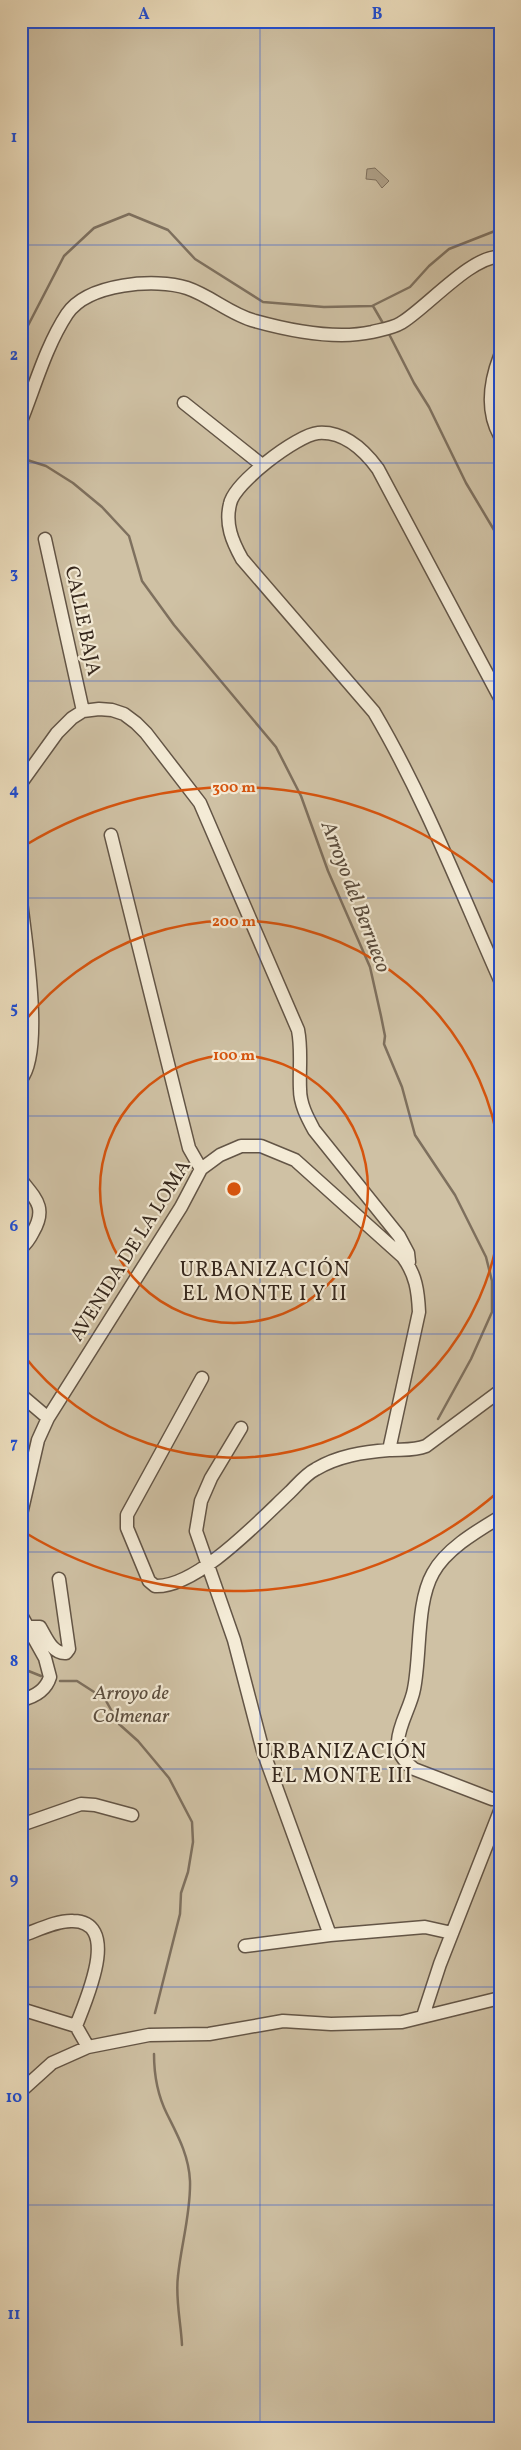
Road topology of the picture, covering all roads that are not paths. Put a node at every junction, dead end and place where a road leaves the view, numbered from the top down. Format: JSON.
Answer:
{"nodes":[{"id":1,"x":500,"y":257,"type":"edge"},
{"id":2,"x":500,"y":356,"type":"edge"},
{"id":3,"x":184,"y":403,"type":"dead end"},
{"id":4,"x":21,"y":422,"type":"edge"},
{"id":5,"x":500,"y":436,"type":"edge"},
{"id":6,"x":262,"y":465,"type":"junction"},
{"id":7,"x":44,"y":539,"type":"dead end"},
{"id":8,"x":500,"y":698,"type":"edge"},
{"id":9,"x":83,"y":711,"type":"junction"},
{"id":10,"x":21,"y":783,"type":"edge"},
{"id":11,"x":112,"y":835,"type":"dead end"},
{"id":12,"x":21,"y":901,"type":"edge"},
{"id":13,"x":500,"y":980,"type":"edge"},
{"id":14,"x":21,"y":1079,"type":"edge"},
{"id":15,"x":201,"y":1169,"type":"junction"},
{"id":16,"x":21,"y":1180,"type":"edge"},
{"id":17,"x":391,"y":1226,"type":"junction"},
{"id":18,"x":389,"y":1244,"type":"junction"},
{"id":19,"x":21,"y":1248,"type":"edge"},
{"id":20,"x":410,"y":1267,"type":"junction"},
{"id":21,"x":202,"y":1378,"type":"dead end"},
{"id":22,"x":500,"y":1391,"type":"edge"},
{"id":23,"x":21,"y":1395,"type":"edge"},
{"id":24,"x":48,"y":1418,"type":"junction"},
{"id":25,"x":241,"y":1428,"type":"dead end"},
{"id":26,"x":389,"y":1450,"type":"junction"},
{"id":27,"x":21,"y":1514,"type":"edge"},
{"id":28,"x":500,"y":1517,"type":"edge"},
{"id":29,"x":207,"y":1564,"type":"junction"},
{"id":30,"x":59,"y":1579,"type":"dead end"},
{"id":31,"x":21,"y":1615,"type":"edge"},
{"id":32,"x":28,"y":1628,"type":"junction"},
{"id":33,"x":21,"y":1700,"type":"edge"},
{"id":34,"x":500,"y":1799,"type":"edge"},
{"id":35,"x":500,"y":1811,"type":"edge"},
{"id":36,"x":132,"y":1815,"type":"dead end"},
{"id":37,"x":21,"y":1825,"type":"edge"},
{"id":38,"x":452,"y":1933,"type":"junction"},
{"id":39,"x":21,"y":1936,"type":"edge"},
{"id":40,"x":330,"y":1936,"type":"junction"},
{"id":41,"x":245,"y":1946,"type":"dead end"},
{"id":42,"x":500,"y":1998,"type":"edge"},
{"id":43,"x":21,"y":2009,"type":"edge"},
{"id":44,"x":423,"y":2016,"type":"junction"},
{"id":45,"x":76,"y":2026,"type":"junction"},
{"id":46,"x":88,"y":2047,"type":"junction"},
{"id":47,"x":21,"y":2091,"type":"edge"}],
"edges":[{"from":1,"to":4,"type":"street"},
{"from":2,"to":5,"type":"street"},
{"from":3,"to":6,"type":"street"},
{"from":6,"to":8,"type":"street"},
{"from":6,"to":13,"type":"street"},
{"from":7,"to":9,"type":"street","name":"CALLE BAJA"},
{"from":9,"to":10,"type":"street"},
{"from":9,"to":17,"type":"street"},
{"from":11,"to":15,"type":"street"},
{"from":12,"to":14,"type":"street"},
{"from":15,"to":18,"type":"street","name":"AVENIDA DE LA LOMA"},
{"from":15,"to":24,"type":"street","name":"AVENIDA DE LA LOMA"},
{"from":16,"to":19,"type":"street"},
{"from":17,"to":18,"type":"street"},
{"from":17,"to":20,"type":"street"},
{"from":18,"to":20,"type":"street","name":"AVENIDA DE LA LOMA"},
{"from":20,"to":26,"type":"street","name":"AVENIDA DE LA LOMA"},
{"from":21,"to":29,"type":"street"},
{"from":22,"to":26,"type":"street"},
{"from":23,"to":24,"type":"street"},
{"from":24,"to":27,"type":"street","name":"AVENIDA DE LA LOMA"},
{"from":25,"to":29,"type":"street"},
{"from":26,"to":29,"type":"street"},
{"from":28,"to":34,"type":"street"},
{"from":29,"to":40,"type":"street"},
{"from":30,"to":32,"type":"street"},
{"from":31,"to":32,"type":"street"},
{"from":32,"to":33,"type":"street"},
{"from":35,"to":38,"type":"street"},
{"from":36,"to":37,"type":"street"},
{"from":38,"to":40,"type":"street"},
{"from":38,"to":44,"type":"street"},
{"from":39,"to":45,"type":"street"},
{"from":40,"to":41,"type":"street"},
{"from":42,"to":44,"type":"street"},
{"from":43,"to":45,"type":"street"},
{"from":44,"to":46,"type":"street"},
{"from":45,"to":46,"type":"street"},
{"from":46,"to":47,"type":"street"}]}
